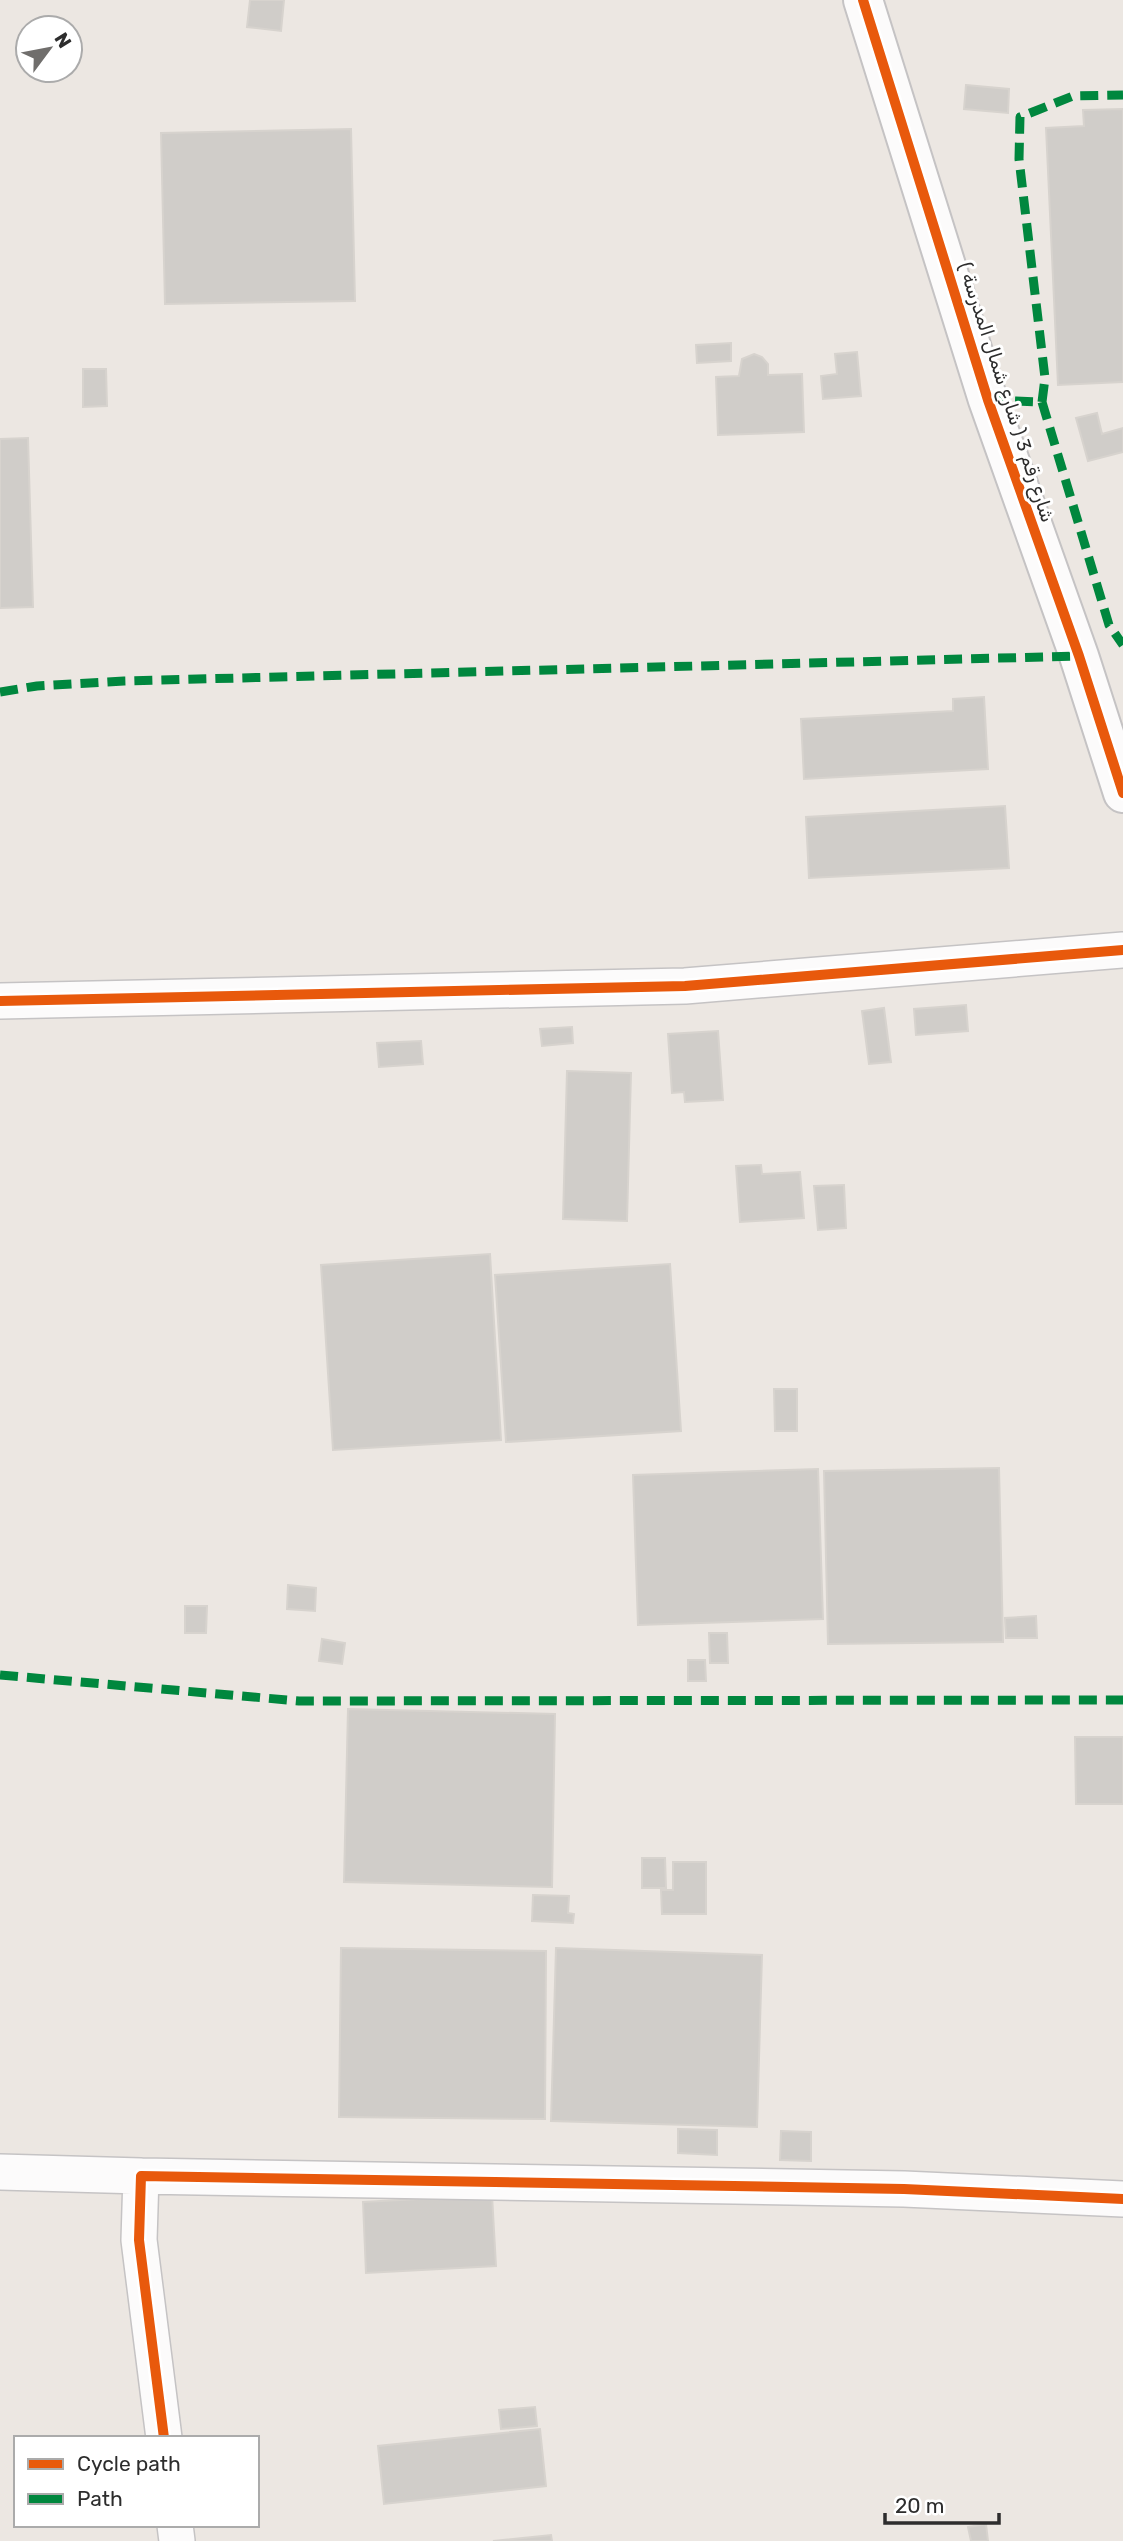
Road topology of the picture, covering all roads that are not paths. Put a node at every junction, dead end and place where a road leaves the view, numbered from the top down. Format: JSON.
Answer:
{"nodes":[{"id":1,"x":863,"y":0,"type":"edge"},
{"id":2,"x":1123,"y":793,"type":"edge"},
{"id":3,"x":1123,"y":950,"type":"edge"},
{"id":4,"x":0,"y":1001,"type":"edge"},
{"id":5,"x":0,"y":2172,"type":"edge"},
{"id":6,"x":141,"y":2176,"type":"junction"},
{"id":7,"x":1123,"y":2199,"type":"edge"},
{"id":8,"x":164,"y":2436,"type":"edge"}],
"edges":[{"from":1,"to":2,"type":"street","name":"شارع رقم 3 ( شارع شمال المدرسة )"},
{"from":3,"to":4,"type":"street"},
{"from":5,"to":6,"type":"street"},
{"from":6,"to":7,"type":"street"},
{"from":6,"to":8,"type":"street"}]}
